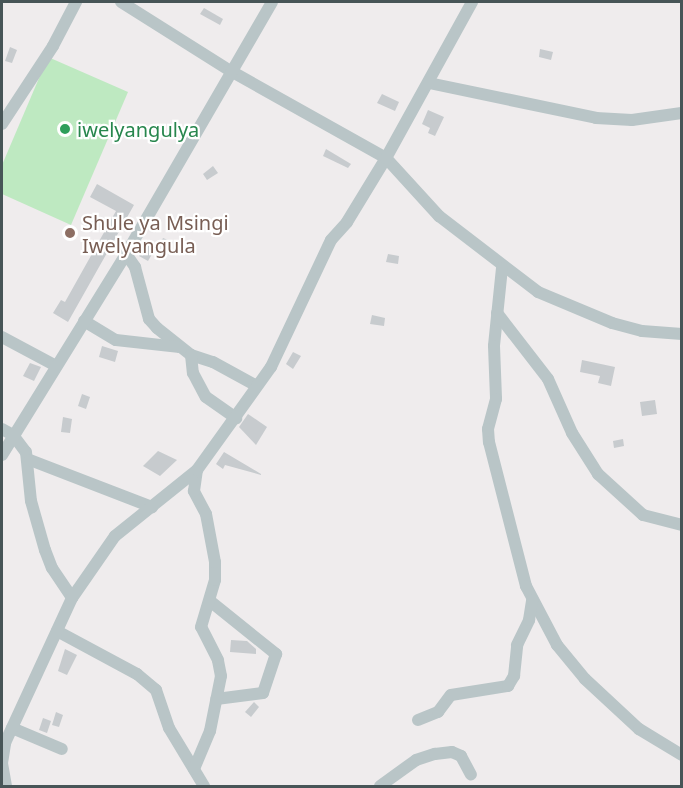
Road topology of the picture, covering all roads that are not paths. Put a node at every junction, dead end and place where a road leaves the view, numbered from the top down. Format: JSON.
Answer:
{"nodes":[{"id":1,"x":76,"y":2,"type":"edge"},
{"id":2,"x":121,"y":2,"type":"edge"},
{"id":3,"x":272,"y":2,"type":"edge"},
{"id":4,"x":472,"y":2,"type":"edge"},
{"id":5,"x":229,"y":70,"type":"junction"},
{"id":6,"x":429,"y":83,"type":"junction"},
{"id":7,"x":681,"y":112,"type":"edge"},
{"id":8,"x":2,"y":124,"type":"edge"},
{"id":9,"x":386,"y":158,"type":"junction"},
{"id":10,"x":126,"y":254,"type":"junction"},
{"id":11,"x":502,"y":268,"type":"junction"},
{"id":12,"x":497,"y":313,"type":"junction"},
{"id":13,"x":84,"y":321,"type":"junction"},
{"id":14,"x":681,"y":334,"type":"edge"},
{"id":15,"x":2,"y":337,"type":"edge"},
{"id":16,"x":178,"y":347,"type":"junction"},
{"id":17,"x":191,"y":355,"type":"junction"},
{"id":18,"x":56,"y":366,"type":"junction"},
{"id":19,"x":255,"y":385,"type":"junction"},
{"id":20,"x":236,"y":418,"type":"junction"},
{"id":21,"x":2,"y":429,"type":"edge"},
{"id":22,"x":13,"y":435,"type":"junction"},
{"id":23,"x":2,"y":455,"type":"edge"},
{"id":24,"x":30,"y":460,"type":"junction"},
{"id":25,"x":197,"y":470,"type":"junction"},
{"id":26,"x":152,"y":507,"type":"junction"},
{"id":27,"x":681,"y":525,"type":"edge"},
{"id":28,"x":72,"y":598,"type":"junction"},
{"id":29,"x":532,"y":600,"type":"junction"},
{"id":30,"x":210,"y":601,"type":"junction"},
{"id":31,"x":57,"y":631,"type":"junction"},
{"id":32,"x":216,"y":699,"type":"junction"},
{"id":33,"x":418,"y":720,"type":"dead end"},
{"id":34,"x":12,"y":728,"type":"junction"},
{"id":35,"x":3,"y":743,"type":"edge"},
{"id":36,"x":62,"y":749,"type":"dead end"},
{"id":37,"x":681,"y":755,"type":"edge"},
{"id":38,"x":194,"y":769,"type":"junction"},
{"id":39,"x":471,"y":775,"type":"dead end"},
{"id":40,"x":4,"y":783,"type":"edge"},
{"id":41,"x":204,"y":786,"type":"edge"},
{"id":42,"x":380,"y":786,"type":"edge"}],
"edges":[{"from":1,"to":8,"type":"street"},
{"from":2,"to":5,"type":"street"},
{"from":3,"to":5,"type":"street"},
{"from":4,"to":6,"type":"street"},
{"from":5,"to":9,"type":"street"},
{"from":5,"to":10,"type":"street"},
{"from":6,"to":7,"type":"street"},
{"from":6,"to":9,"type":"street"},
{"from":9,"to":11,"type":"street"},
{"from":9,"to":19,"type":"street"},
{"from":10,"to":13,"type":"street"},
{"from":10,"to":16,"type":"street"},
{"from":11,"to":12,"type":"street"},
{"from":11,"to":14,"type":"street"},
{"from":12,"to":27,"type":"street"},
{"from":12,"to":29,"type":"street"},
{"from":13,"to":16,"type":"street"},
{"from":13,"to":18,"type":"street"},
{"from":15,"to":18,"type":"street"},
{"from":16,"to":17,"type":"street"},
{"from":17,"to":19,"type":"street"},
{"from":17,"to":20,"type":"street"},
{"from":18,"to":22,"type":"street"},
{"from":19,"to":20,"type":"street"},
{"from":20,"to":25,"type":"street"},
{"from":21,"to":22,"type":"street"},
{"from":22,"to":23,"type":"street"},
{"from":22,"to":24,"type":"street"},
{"from":24,"to":26,"type":"street"},
{"from":24,"to":28,"type":"street"},
{"from":25,"to":26,"type":"street"},
{"from":25,"to":30,"type":"street"},
{"from":26,"to":28,"type":"street"},
{"from":28,"to":31,"type":"street"},
{"from":29,"to":33,"type":"street"},
{"from":29,"to":37,"type":"street"},
{"from":30,"to":32,"type":"street"},
{"from":30,"to":32,"type":"street"},
{"from":31,"to":34,"type":"street"},
{"from":31,"to":38,"type":"street"},
{"from":32,"to":38,"type":"street"},
{"from":34,"to":35,"type":"street"},
{"from":34,"to":36,"type":"street"},
{"from":35,"to":40,"type":"street"},
{"from":38,"to":41,"type":"street"},
{"from":39,"to":42,"type":"street"}]}
